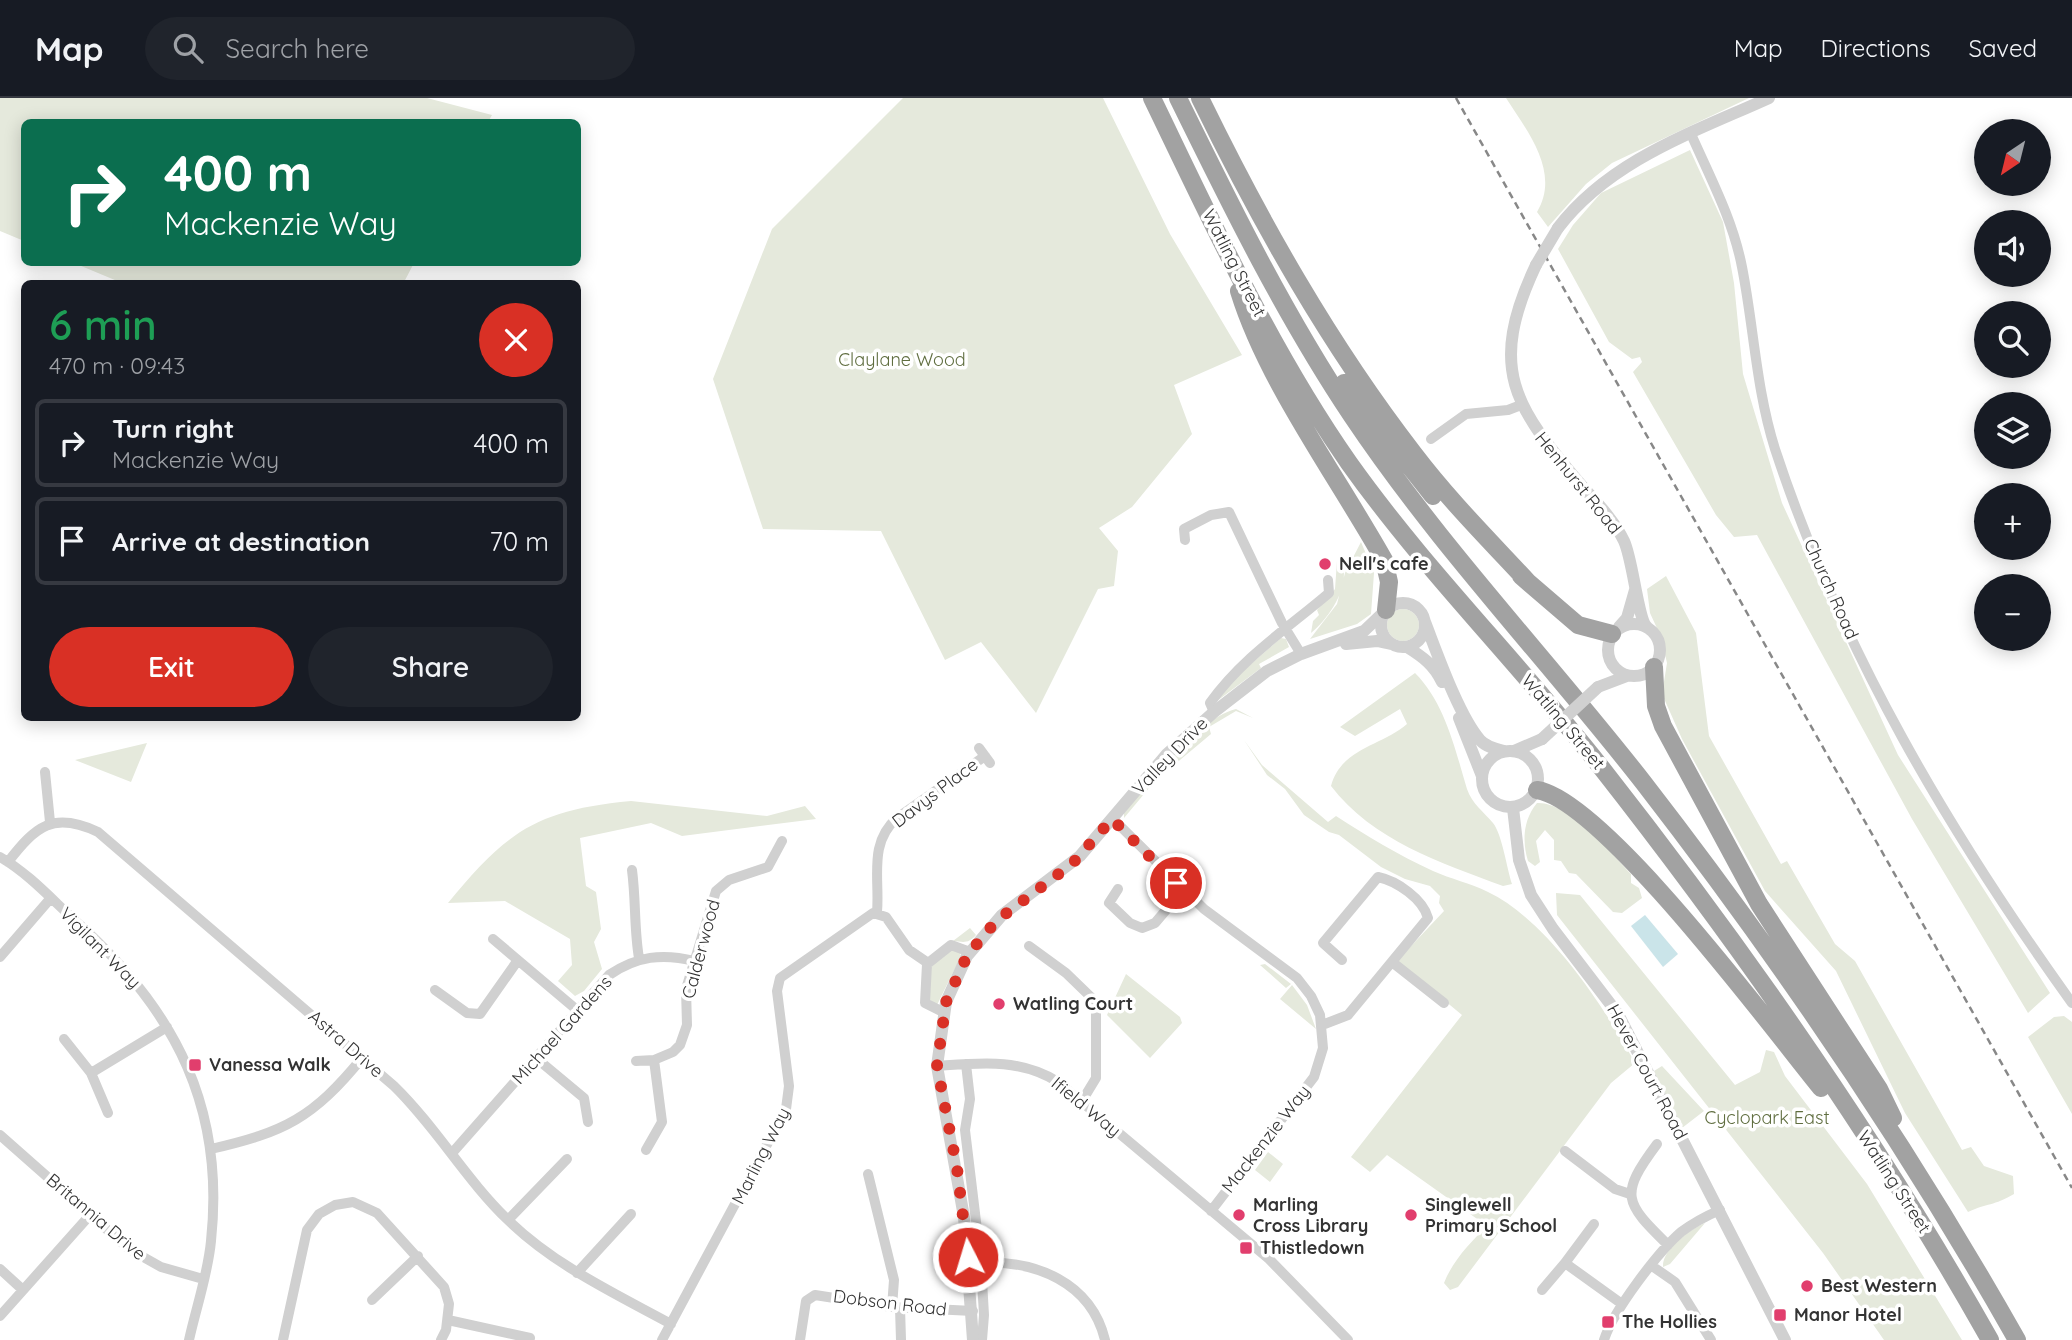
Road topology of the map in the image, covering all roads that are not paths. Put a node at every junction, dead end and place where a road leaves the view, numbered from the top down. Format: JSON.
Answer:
{"nodes":[{"id":1,"x":1152,"y":98,"type":"edge"},
{"id":2,"x":1178,"y":98,"type":"edge"},
{"id":3,"x":1200,"y":98,"type":"edge"},
{"id":4,"x":1769,"y":98,"type":"edge"},
{"id":5,"x":1691,"y":134,"type":"junction"},
{"id":6,"x":1228,"y":251,"type":"junction"},
{"id":7,"x":1261,"y":262,"type":"junction"},
{"id":8,"x":1521,"y":405,"type":"junction"},
{"id":9,"x":1431,"y":439,"type":"dead end"},
{"id":10,"x":1182,"y":530,"type":"dead end"},
{"id":11,"x":1328,"y":580,"type":"dead end"},
{"id":12,"x":1528,"y":582,"type":"junction"},
{"id":13,"x":1635,"y":582,"type":"junction"},
{"id":14,"x":1386,"y":610,"type":"junction"},
{"id":15,"x":1425,"y":622,"type":"junction"},
{"id":16,"x":1647,"y":627,"type":"junction"},
{"id":17,"x":1286,"y":629,"type":"junction"},
{"id":18,"x":1615,"y":632,"type":"junction"},
{"id":19,"x":1392,"y":644,"type":"junction"},
{"id":20,"x":1329,"y":645,"type":"junction"},
{"id":21,"x":1406,"y":647,"type":"junction"},
{"id":22,"x":1301,"y":654,"type":"junction"},
{"id":23,"x":1609,"y":660,"type":"junction"},
{"id":24,"x":1654,"y":667,"type":"junction"},
{"id":25,"x":1627,"y":676,"type":"junction"},
{"id":26,"x":1601,"y":685,"type":"junction"},
{"id":27,"x":1214,"y":712,"type":"junction"},
{"id":28,"x":1542,"y":739,"type":"junction"},
{"id":29,"x":1509,"y":751,"type":"junction"},
{"id":30,"x":985,"y":756,"type":"dead end"},
{"id":31,"x":1536,"y":766,"type":"junction"},
{"id":32,"x":44,"y":772,"type":"dead end"},
{"id":33,"x":1482,"y":776,"type":"junction"},
{"id":34,"x":1537,"y":790,"type":"junction"},
{"id":35,"x":1514,"y":808,"type":"junction"},
{"id":36,"x":1112,"y":819,"type":"junction"},
{"id":37,"x":50,"y":822,"type":"junction"},
{"id":38,"x":782,"y":841,"type":"dead end"},
{"id":39,"x":4,"y":860,"type":"edge"},
{"id":40,"x":632,"y":870,"type":"dead end"},
{"id":41,"x":1118,"y":889,"type":"dead end"},
{"id":42,"x":1183,"y":890,"type":"junction"},
{"id":43,"x":50,"y":899,"type":"junction"},
{"id":44,"x":877,"y":912,"type":"junction"},
{"id":45,"x":493,"y":939,"type":"dead end"},
{"id":46,"x":1029,"y":946,"type":"dead end"},
{"id":47,"x":970,"y":952,"type":"junction"},
{"id":48,"x":0,"y":957,"type":"edge"},
{"id":49,"x":639,"y":958,"type":"junction"},
{"id":50,"x":518,"y":960,"type":"junction"},
{"id":51,"x":1342,"y":960,"type":"dead end"},
{"id":52,"x":695,"y":961,"type":"junction"},
{"id":53,"x":1392,"y":961,"type":"junction"},
{"id":54,"x":928,"y":962,"type":"junction"},
{"id":55,"x":435,"y":990,"type":"dead end"},
{"id":56,"x":1444,"y":1003,"type":"dead end"},
{"id":57,"x":2072,"y":1003,"type":"edge"},
{"id":58,"x":577,"y":1010,"type":"junction"},
{"id":59,"x":943,"y":1012,"type":"junction"},
{"id":60,"x":1322,"y":1025,"type":"junction"},
{"id":61,"x":167,"y":1027,"type":"junction"},
{"id":62,"x":64,"y":1040,"type":"dead end"},
{"id":63,"x":362,"y":1058,"type":"junction"},
{"id":64,"x":536,"y":1058,"type":"junction"},
{"id":65,"x":654,"y":1060,"type":"junction"},
{"id":66,"x":636,"y":1061,"type":"dead end"},
{"id":67,"x":966,"y":1064,"type":"junction"},
{"id":68,"x":937,"y":1066,"type":"junction"},
{"id":69,"x":90,"y":1073,"type":"junction"},
{"id":70,"x":1082,"y":1101,"type":"junction"},
{"id":71,"x":108,"y":1113,"type":"dead end"},
{"id":72,"x":588,"y":1122,"type":"dead end"},
{"id":73,"x":0,"y":1135,"type":"edge"},
{"id":74,"x":1657,"y":1144,"type":"dead end"},
{"id":75,"x":211,"y":1149,"type":"junction"},
{"id":76,"x":646,"y":1150,"type":"dead end"},
{"id":77,"x":1565,"y":1151,"type":"dead end"},
{"id":78,"x":453,"y":1152,"type":"junction"},
{"id":79,"x":567,"y":1159,"type":"dead end"},
{"id":80,"x":1889,"y":1173,"type":"junction"},
{"id":81,"x":868,"y":1174,"type":"dead end"},
{"id":82,"x":1923,"y":1180,"type":"junction"},
{"id":83,"x":1630,"y":1194,"type":"junction"},
{"id":84,"x":1720,"y":1210,"type":"junction"},
{"id":85,"x":1211,"y":1211,"type":"junction"},
{"id":86,"x":631,"y":1214,"type":"dead end"},
{"id":87,"x":90,"y":1215,"type":"junction"},
{"id":88,"x":508,"y":1220,"type":"junction"},
{"id":89,"x":1594,"y":1224,"type":"dead end"},
{"id":90,"x":1668,"y":1245,"type":"junction"},
{"id":91,"x":418,"y":1256,"type":"junction"},
{"id":92,"x":981,"y":1263,"type":"junction"},
{"id":93,"x":1565,"y":1263,"type":"junction"},
{"id":94,"x":1652,"y":1266,"type":"junction"},
{"id":95,"x":0,"y":1269,"type":"edge"},
{"id":96,"x":577,"y":1273,"type":"junction"},
{"id":97,"x":203,"y":1279,"type":"junction"},
{"id":98,"x":23,"y":1290,"type":"junction"},
{"id":99,"x":1542,"y":1290,"type":"dead end"},
{"id":100,"x":372,"y":1300,"type":"dead end"},
{"id":101,"x":1622,"y":1304,"type":"junction"},
{"id":102,"x":896,"y":1308,"type":"junction"},
{"id":103,"x":973,"y":1311,"type":"junction"},
{"id":104,"x":0,"y":1316,"type":"edge"},
{"id":105,"x":448,"y":1320,"type":"junction"},
{"id":106,"x":671,"y":1324,"type":"junction"},
{"id":107,"x":530,"y":1338,"type":"edge"},
{"id":108,"x":189,"y":1340,"type":"edge"},
{"id":109,"x":283,"y":1340,"type":"edge"},
{"id":110,"x":441,"y":1340,"type":"edge"},
{"id":111,"x":662,"y":1340,"type":"edge"},
{"id":112,"x":800,"y":1340,"type":"edge"},
{"id":113,"x":901,"y":1340,"type":"edge"},
{"id":114,"x":973,"y":1340,"type":"edge"},
{"id":115,"x":982,"y":1340,"type":"edge"},
{"id":116,"x":1105,"y":1340,"type":"edge"},
{"id":117,"x":1348,"y":1340,"type":"edge"},
{"id":118,"x":1604,"y":1340,"type":"edge"},
{"id":119,"x":1711,"y":1340,"type":"edge"},
{"id":120,"x":1785,"y":1340,"type":"edge"},
{"id":121,"x":1990,"y":1340,"type":"edge"},
{"id":122,"x":2017,"y":1340,"type":"edge"}],
"edges":[{"from":1,"to":6,"type":"highway","name":"Watling Street"},
{"from":2,"to":7,"type":"highway","name":"Watling Street"},
{"from":3,"to":12,"type":"highway"},
{"from":4,"to":5,"type":"street","name":"Henhurst Road"},
{"from":5,"to":8,"type":"street","name":"Henhurst Road","bridge":true},
{"from":5,"to":57,"type":"street","name":"Church Road"},
{"from":6,"to":14,"type":"highway"},
{"from":6,"to":80,"type":"highway","name":"Watling Street"},
{"from":7,"to":12,"type":"highway"},
{"from":7,"to":82,"type":"highway","name":"Watling Street"},
{"from":8,"to":9,"type":"street"},
{"from":8,"to":13,"type":"street","name":"Henhurst Road"},
{"from":10,"to":17,"type":"street"},
{"from":11,"to":17,"type":"street"},
{"from":12,"to":18,"type":"highway"},
{"from":13,"to":16,"type":"street","name":"Henhurst Road"},
{"from":13,"to":18,"type":"street","name":"Henhurst Road"},
{"from":14,"to":15,"type":"street"},
{"from":14,"to":19,"type":"street"},
{"from":14,"to":20,"type":"street","name":"Valley Drive"},
{"from":15,"to":21,"type":"street"},
{"from":15,"to":29,"type":"street"},
{"from":16,"to":18,"type":"street"},
{"from":16,"to":24,"type":"street","name":"Henhurst Road"},
{"from":17,"to":22,"type":"street"},
{"from":17,"to":27,"type":"street"},
{"from":18,"to":23,"type":"street","name":"Henhurst Road"},
{"from":19,"to":20,"type":"street","name":"Valley Drive"},
{"from":19,"to":21,"type":"street"},
{"from":20,"to":22,"type":"street","name":"Valley Drive"},
{"from":21,"to":33,"type":"street"},
{"from":22,"to":27,"type":"street","name":"Valley Drive"},
{"from":23,"to":25,"type":"street"},
{"from":23,"to":26,"type":"street","name":"Henhurst Road"},
{"from":24,"to":25,"type":"street"},
{"from":24,"to":82,"type":"highway"},
{"from":25,"to":26,"type":"street"},
{"from":26,"to":28,"type":"street","bridge":true},
{"from":27,"to":36,"type":"street","name":"Valley Drive"},
{"from":28,"to":29,"type":"street"},
{"from":28,"to":31,"type":"street"},
{"from":29,"to":31,"type":"street"},
{"from":29,"to":33,"type":"street"},
{"from":30,"to":44,"type":"street","name":"Davys Place"},
{"from":31,"to":34,"type":"street"},
{"from":32,"to":37,"type":"street"},
{"from":33,"to":35,"type":"street"},
{"from":34,"to":35,"type":"street"},
{"from":34,"to":80,"type":"highway"},
{"from":35,"to":84,"type":"street","name":"Hever Court Road"},
{"from":36,"to":42,"type":"street","name":"Mackenzie Way"},
{"from":36,"to":47,"type":"street","name":"Valley Drive"},
{"from":37,"to":39,"type":"street"},
{"from":37,"to":63,"type":"street","name":"Astra Drive"},
{"from":38,"to":52,"type":"street","name":"Calderwood"},
{"from":39,"to":43,"type":"street","name":"Vigilant Way"},
{"from":40,"to":49,"type":"street"},
{"from":41,"to":42,"type":"street"},
{"from":42,"to":60,"type":"street","name":"Mackenzie Way"},
{"from":43,"to":48,"type":"street"},
{"from":43,"to":61,"type":"street","name":"Vigilant Way"},
{"from":44,"to":54,"type":"street"},
{"from":44,"to":106,"type":"street","name":"Marling Way"},
{"from":45,"to":50,"type":"street"},
{"from":46,"to":70,"type":"street"},
{"from":47,"to":54,"type":"street"},
{"from":47,"to":59,"type":"street","name":"Valley Drive"},
{"from":49,"to":52,"type":"street","name":"Michael Gardens"},
{"from":49,"to":58,"type":"street","name":"Michael Gardens"},
{"from":50,"to":55,"type":"street"},
{"from":50,"to":58,"type":"street"},
{"from":51,"to":53,"type":"street"},
{"from":52,"to":65,"type":"street","name":"Calderwood"},
{"from":53,"to":56,"type":"street"},
{"from":53,"to":60,"type":"street"},
{"from":54,"to":59,"type":"street"},
{"from":58,"to":64,"type":"street","name":"Michael Gardens"},
{"from":59,"to":68,"type":"street","name":"Valley Drive"},
{"from":60,"to":85,"type":"street","name":"Mackenzie Way"},
{"from":61,"to":69,"type":"street"},
{"from":61,"to":75,"type":"street","name":"Vigilant Way"},
{"from":62,"to":69,"type":"street"},
{"from":63,"to":75,"type":"street"},
{"from":63,"to":78,"type":"street","name":"Astra Drive"},
{"from":64,"to":72,"type":"street"},
{"from":64,"to":78,"type":"street","name":"Michael Gardens"},
{"from":65,"to":66,"type":"street"},
{"from":65,"to":76,"type":"street"},
{"from":67,"to":68,"type":"street","name":"Ifield Way"},
{"from":67,"to":70,"type":"street","name":"Ifield Way"},
{"from":67,"to":92,"type":"street"},
{"from":68,"to":103,"type":"street","name":"Valley Drive"},
{"from":69,"to":71,"type":"street"},
{"from":70,"to":85,"type":"street","name":"Ifield Way"},
{"from":73,"to":87,"type":"street","name":"Britannia Drive"},
{"from":74,"to":83,"type":"street"},
{"from":75,"to":97,"type":"street","name":"Vigilant Way"},
{"from":77,"to":83,"type":"street"},
{"from":78,"to":88,"type":"street","name":"Astra Drive"},
{"from":79,"to":88,"type":"street"},
{"from":80,"to":121,"type":"highway","name":"Watling Street"},
{"from":81,"to":102,"type":"street"},
{"from":82,"to":122,"type":"highway","name":"Watling Street"},
{"from":83,"to":90,"type":"street"},
{"from":84,"to":90,"type":"street"},
{"from":84,"to":120,"type":"street","name":"Hever Court Road"},
{"from":85,"to":117,"type":"street","name":"Ifield Way"},
{"from":86,"to":96,"type":"street"},
{"from":87,"to":97,"type":"street","name":"Britannia Drive"},
{"from":87,"to":98,"type":"street"},
{"from":88,"to":96,"type":"street","name":"Astra Drive"},
{"from":89,"to":93,"type":"street"},
{"from":90,"to":94,"type":"street"},
{"from":91,"to":100,"type":"street"},
{"from":91,"to":105,"type":"street"},
{"from":91,"to":109,"type":"street"},
{"from":92,"to":115,"type":"street"},
{"from":92,"to":116,"type":"street"},
{"from":93,"to":99,"type":"street"},
{"from":93,"to":101,"type":"street"},
{"from":94,"to":101,"type":"street"},
{"from":94,"to":119,"type":"street"},
{"from":95,"to":98,"type":"street"},
{"from":96,"to":106,"type":"street","name":"Astra Drive"},
{"from":97,"to":108,"type":"street","name":"Vigilant Way"},
{"from":98,"to":104,"type":"street"},
{"from":101,"to":118,"type":"street"},
{"from":102,"to":103,"type":"street","name":"Dobson Road"},
{"from":102,"to":112,"type":"street","name":"Dobson Road"},
{"from":102,"to":113,"type":"street"},
{"from":103,"to":114,"type":"street","name":"Valley Drive"},
{"from":105,"to":107,"type":"street"},
{"from":105,"to":110,"type":"street"},
{"from":106,"to":111,"type":"street","name":"Marling Way"}]}
